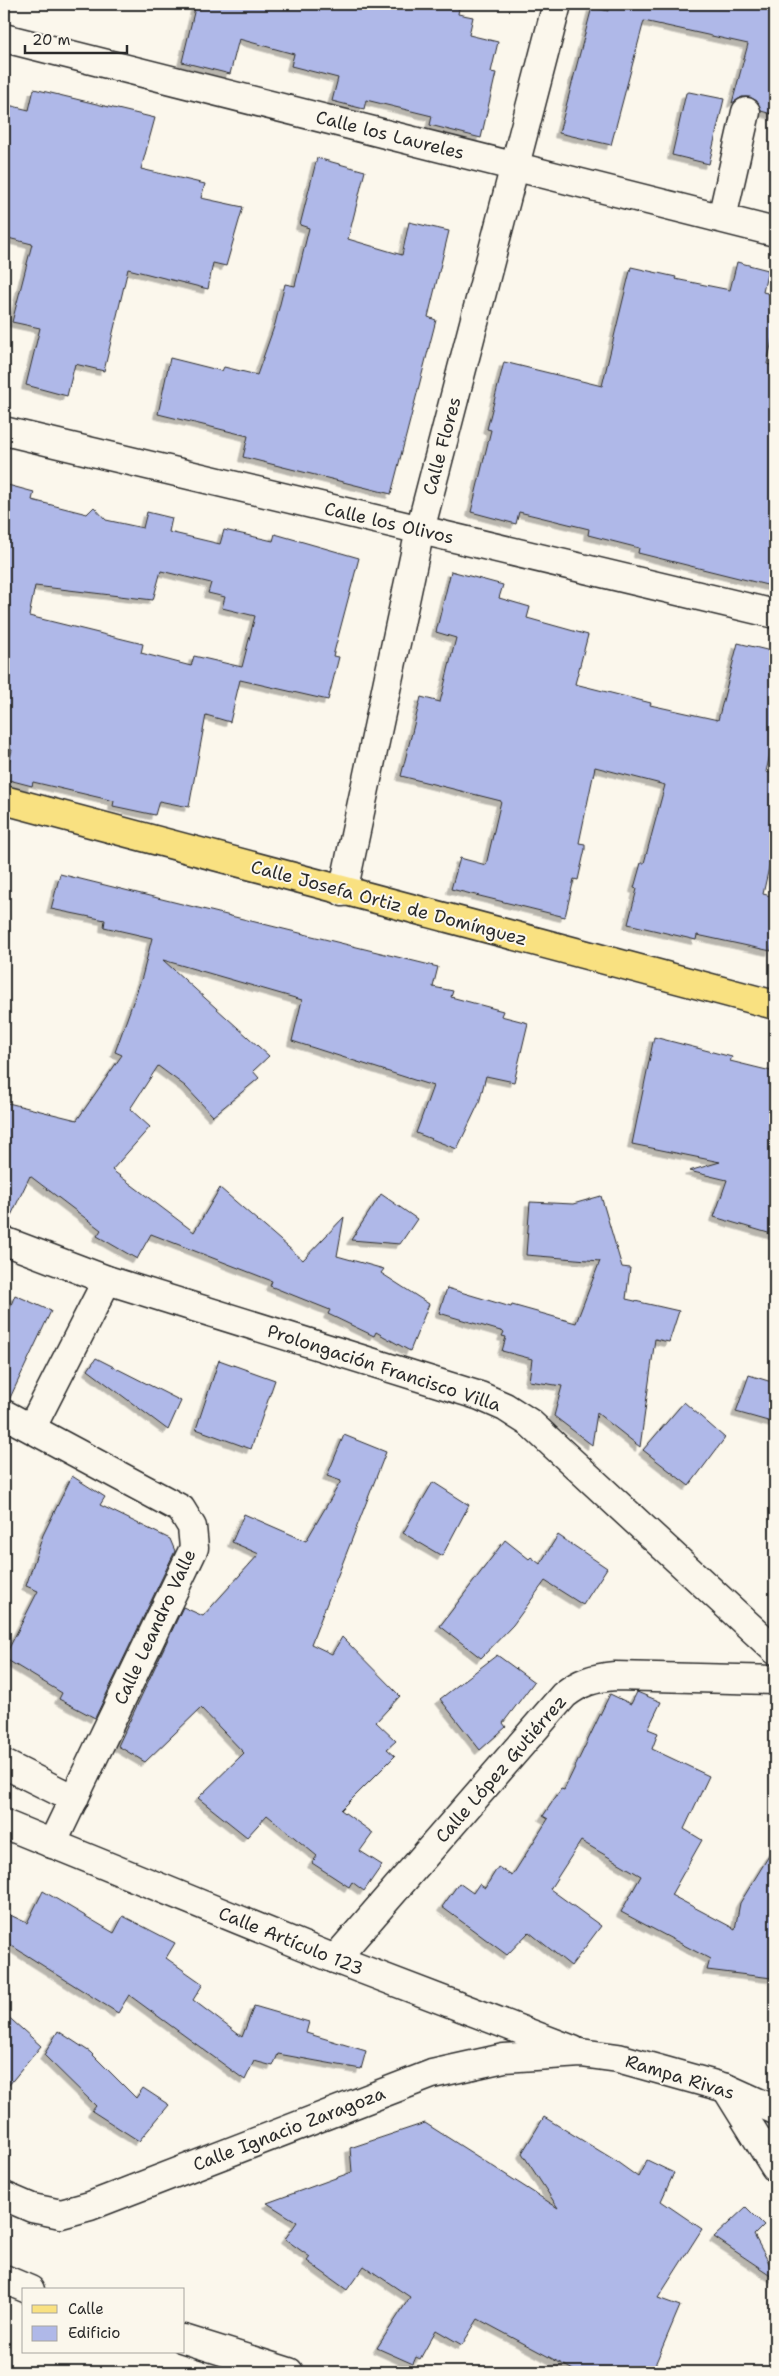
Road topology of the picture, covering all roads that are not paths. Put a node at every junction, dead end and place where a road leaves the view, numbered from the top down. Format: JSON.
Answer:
{"nodes":[{"id":1,"x":557,"y":4,"type":"edge"},
{"id":2,"x":4,"y":38,"type":"edge"},
{"id":3,"x":746,"y":112,"type":"dead end"},
{"id":4,"x":514,"y":166,"type":"junction"},
{"id":5,"x":722,"y":218,"type":"junction"},
{"id":6,"x":775,"y":232,"type":"edge"},
{"id":7,"x":4,"y":431,"type":"edge"},
{"id":8,"x":420,"y":530,"type":"junction"},
{"id":9,"x":775,"y":614,"type":"edge"},
{"id":10,"x":4,"y":800,"type":"edge"},
{"id":11,"x":343,"y":892,"type":"junction"},
{"id":12,"x":775,"y":1005,"type":"edge"},
{"id":13,"x":4,"y":1241,"type":"edge"},
{"id":14,"x":107,"y":1280,"type":"junction"},
{"id":15,"x":4,"y":1414,"type":"edge"},
{"id":16,"x":32,"y":1427,"type":"junction"},
{"id":17,"x":775,"y":1650,"type":"edge"},
{"id":18,"x":775,"y":1680,"type":"edge"},
{"id":19,"x":4,"y":1764,"type":"edge"},
{"id":20,"x":74,"y":1800,"type":"junction"},
{"id":21,"x":4,"y":1824,"type":"edge"},
{"id":22,"x":52,"y":1844,"type":"junction"},
{"id":23,"x":335,"y":1959,"type":"junction"},
{"id":24,"x":581,"y":2053,"type":"junction"},
{"id":25,"x":726,"y":2088,"type":"junction"},
{"id":26,"x":775,"y":2110,"type":"edge"},
{"id":27,"x":775,"y":2167,"type":"edge"},
{"id":28,"x":4,"y":2196,"type":"edge"},
{"id":29,"x":4,"y":2280,"type":"edge"},
{"id":30,"x":25,"y":2288,"type":"edge"},
{"id":31,"x":185,"y":2339,"type":"edge"},
{"id":32,"x":289,"y":2372,"type":"edge"}],
"edges":[{"from":1,"to":4,"type":"street","name":"Calle Flores"},
{"from":2,"to":4,"type":"street","name":"Calle los Laureles"},
{"from":3,"to":5,"type":"street"},
{"from":4,"to":5,"type":"street","name":"Calle los Laureles"},
{"from":4,"to":8,"type":"street","name":"Calle Flores"},
{"from":5,"to":6,"type":"street","name":"Calle los Laureles"},
{"from":7,"to":8,"type":"street","name":"Calle los Olivos"},
{"from":8,"to":9,"type":"street","name":"Calle los Olivos"},
{"from":8,"to":11,"type":"street","name":"Calle Flores"},
{"from":10,"to":11,"type":"main road","name":"Calle Josefa Ortiz de Domínguez"},
{"from":11,"to":12,"type":"main road","name":"Calle Josefa Ortiz de Domínguez"},
{"from":13,"to":14,"type":"street","name":"Prolongación Francisco Villa"},
{"from":14,"to":16,"type":"street"},
{"from":14,"to":17,"type":"street","name":"Prolongación Francisco Villa"},
{"from":15,"to":16,"type":"street","name":"Calle Leandro Valle"},
{"from":16,"to":20,"type":"street","name":"Calle Leandro Valle"},
{"from":18,"to":23,"type":"street","name":"Calle López Gutiérrez"},
{"from":19,"to":20,"type":"street"},
{"from":20,"to":22,"type":"street","name":"Calle Leandro Valle"},
{"from":21,"to":22,"type":"street","name":"Calle Artículo 123"},
{"from":22,"to":23,"type":"street","name":"Calle Artículo 123"},
{"from":23,"to":24,"type":"street","name":"Calle Artículo 123"},
{"from":24,"to":25,"type":"street","name":"Rampa Rivas"},
{"from":24,"to":28,"type":"street","name":"Calle Ignacio Zaragoza"},
{"from":25,"to":26,"type":"street","name":"Rampa Rivas"},
{"from":25,"to":27,"type":"street"},
{"from":29,"to":30,"type":"street"},
{"from":31,"to":32,"type":"street"}]}
